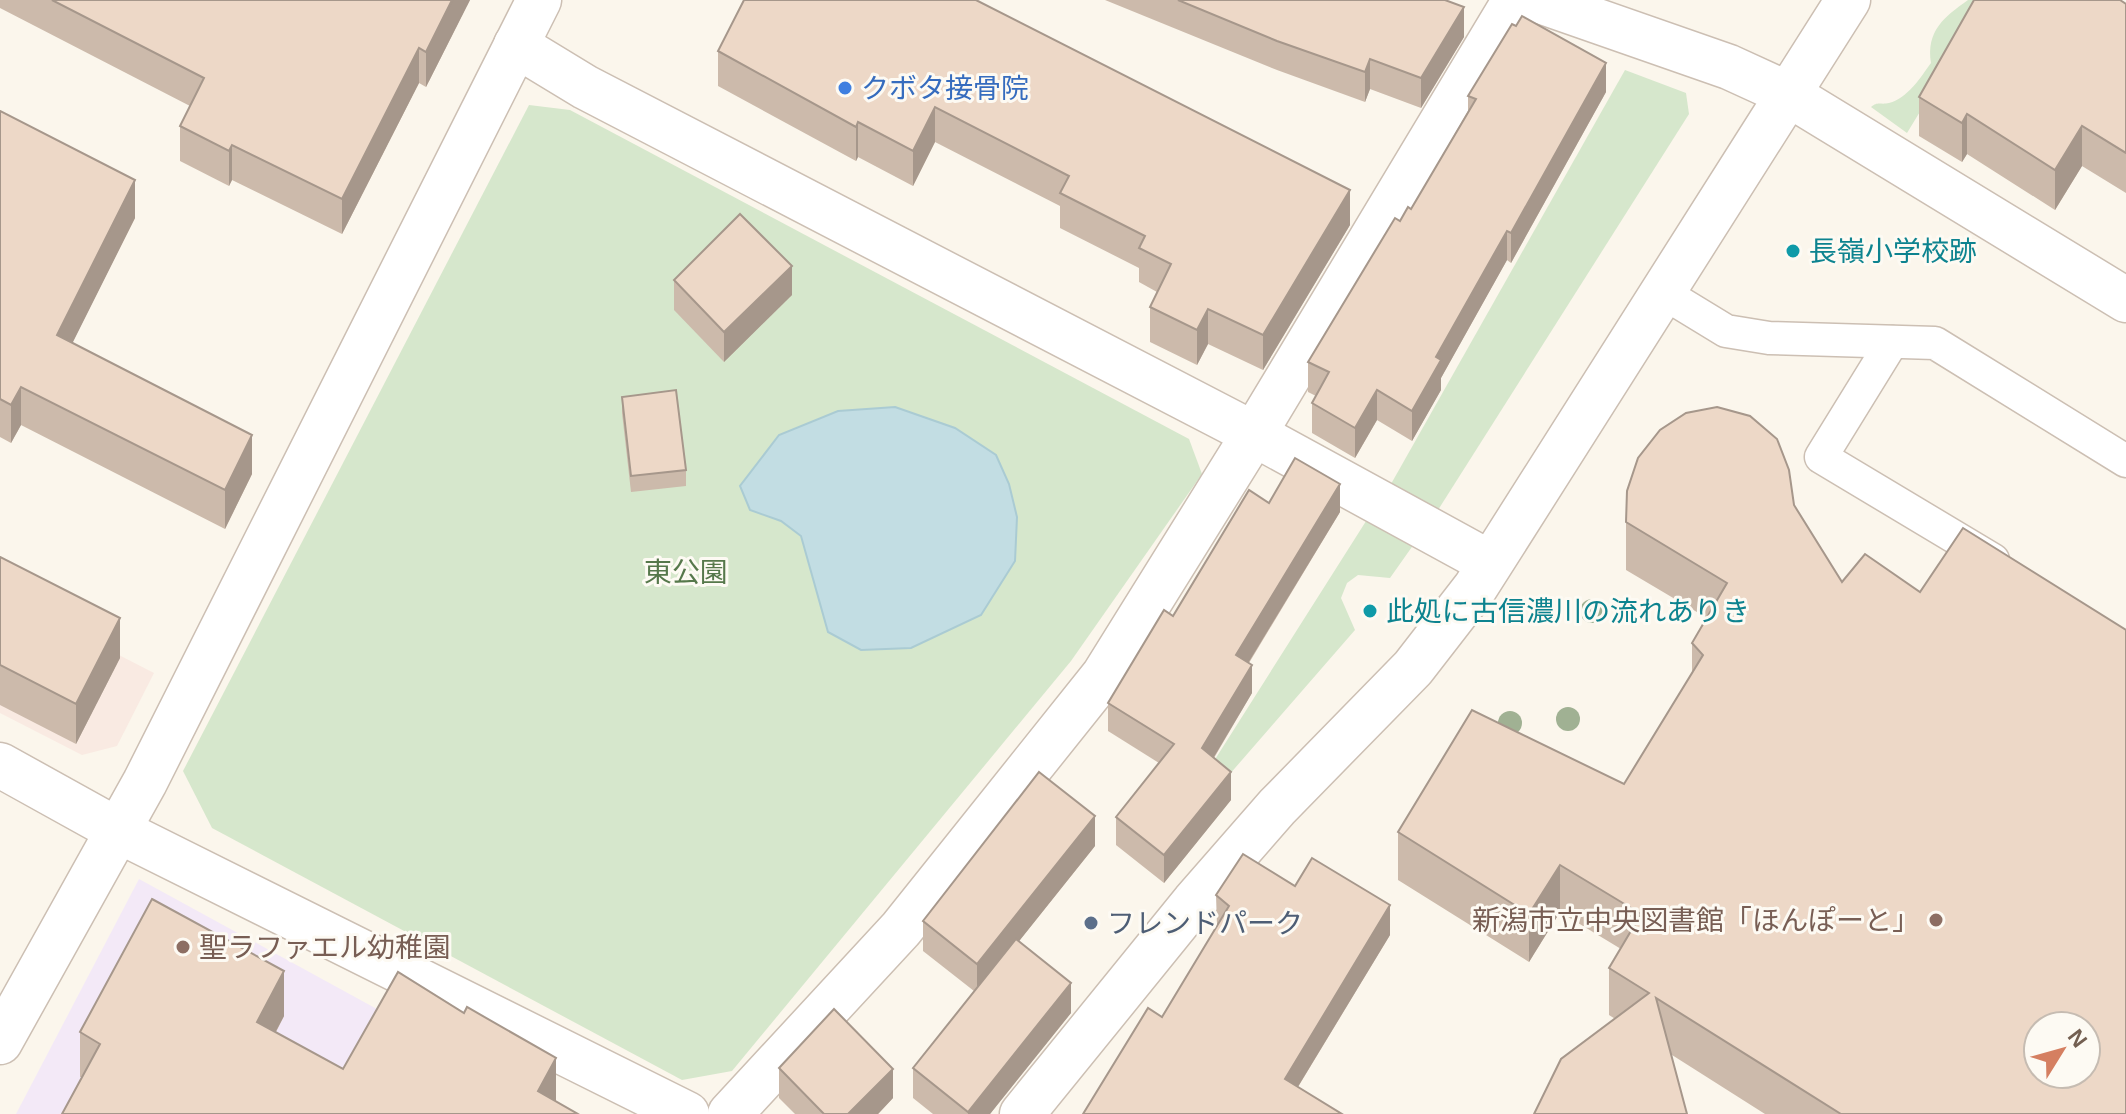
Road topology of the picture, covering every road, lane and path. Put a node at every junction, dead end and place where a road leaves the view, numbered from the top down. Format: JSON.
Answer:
{"nodes":[{"id":1,"x":539,"y":0,"type":"edge"},
{"id":2,"x":1515,"y":0,"type":"edge"},
{"id":3,"x":1537,"y":0,"type":"edge"},
{"id":4,"x":1848,"y":0,"type":"edge"},
{"id":5,"x":516,"y":45,"type":"junction"},
{"id":6,"x":1788,"y":94,"type":"junction"},
{"id":7,"x":1662,"y":292,"type":"junction"},
{"id":8,"x":2126,"y":300,"type":"edge"},
{"id":9,"x":1892,"y":342,"type":"junction"},
{"id":10,"x":1254,"y":434,"type":"junction"},
{"id":11,"x":2126,"y":461,"type":"edge"},
{"id":12,"x":1490,"y":563,"type":"junction"},
{"id":13,"x":2020,"y":576,"type":"edge"},
{"id":14,"x":0,"y":765,"type":"edge"},
{"id":15,"x":119,"y":831,"type":"junction"},
{"id":16,"x":0,"y":1042,"type":"edge"},
{"id":17,"x":687,"y":1114,"type":"edge"},
{"id":18,"x":730,"y":1114,"type":"edge"},
{"id":19,"x":1022,"y":1114,"type":"edge"}],
"edges":[{"from":1,"to":5,"type":"street"},
{"from":2,"to":10,"type":"street"},
{"from":3,"to":6,"type":"street"},
{"from":4,"to":6,"type":"street"},
{"from":5,"to":10,"type":"street"},
{"from":5,"to":15,"type":"street"},
{"from":6,"to":7,"type":"street"},
{"from":6,"to":8,"type":"street"},
{"from":7,"to":9,"type":"lane"},
{"from":7,"to":12,"type":"street"},
{"from":9,"to":11,"type":"lane"},
{"from":9,"to":13,"type":"lane"},
{"from":10,"to":12,"type":"street"},
{"from":10,"to":18,"type":"street"},
{"from":12,"to":19,"type":"street"},
{"from":14,"to":15,"type":"street"},
{"from":15,"to":16,"type":"street"},
{"from":15,"to":17,"type":"street"}]}
